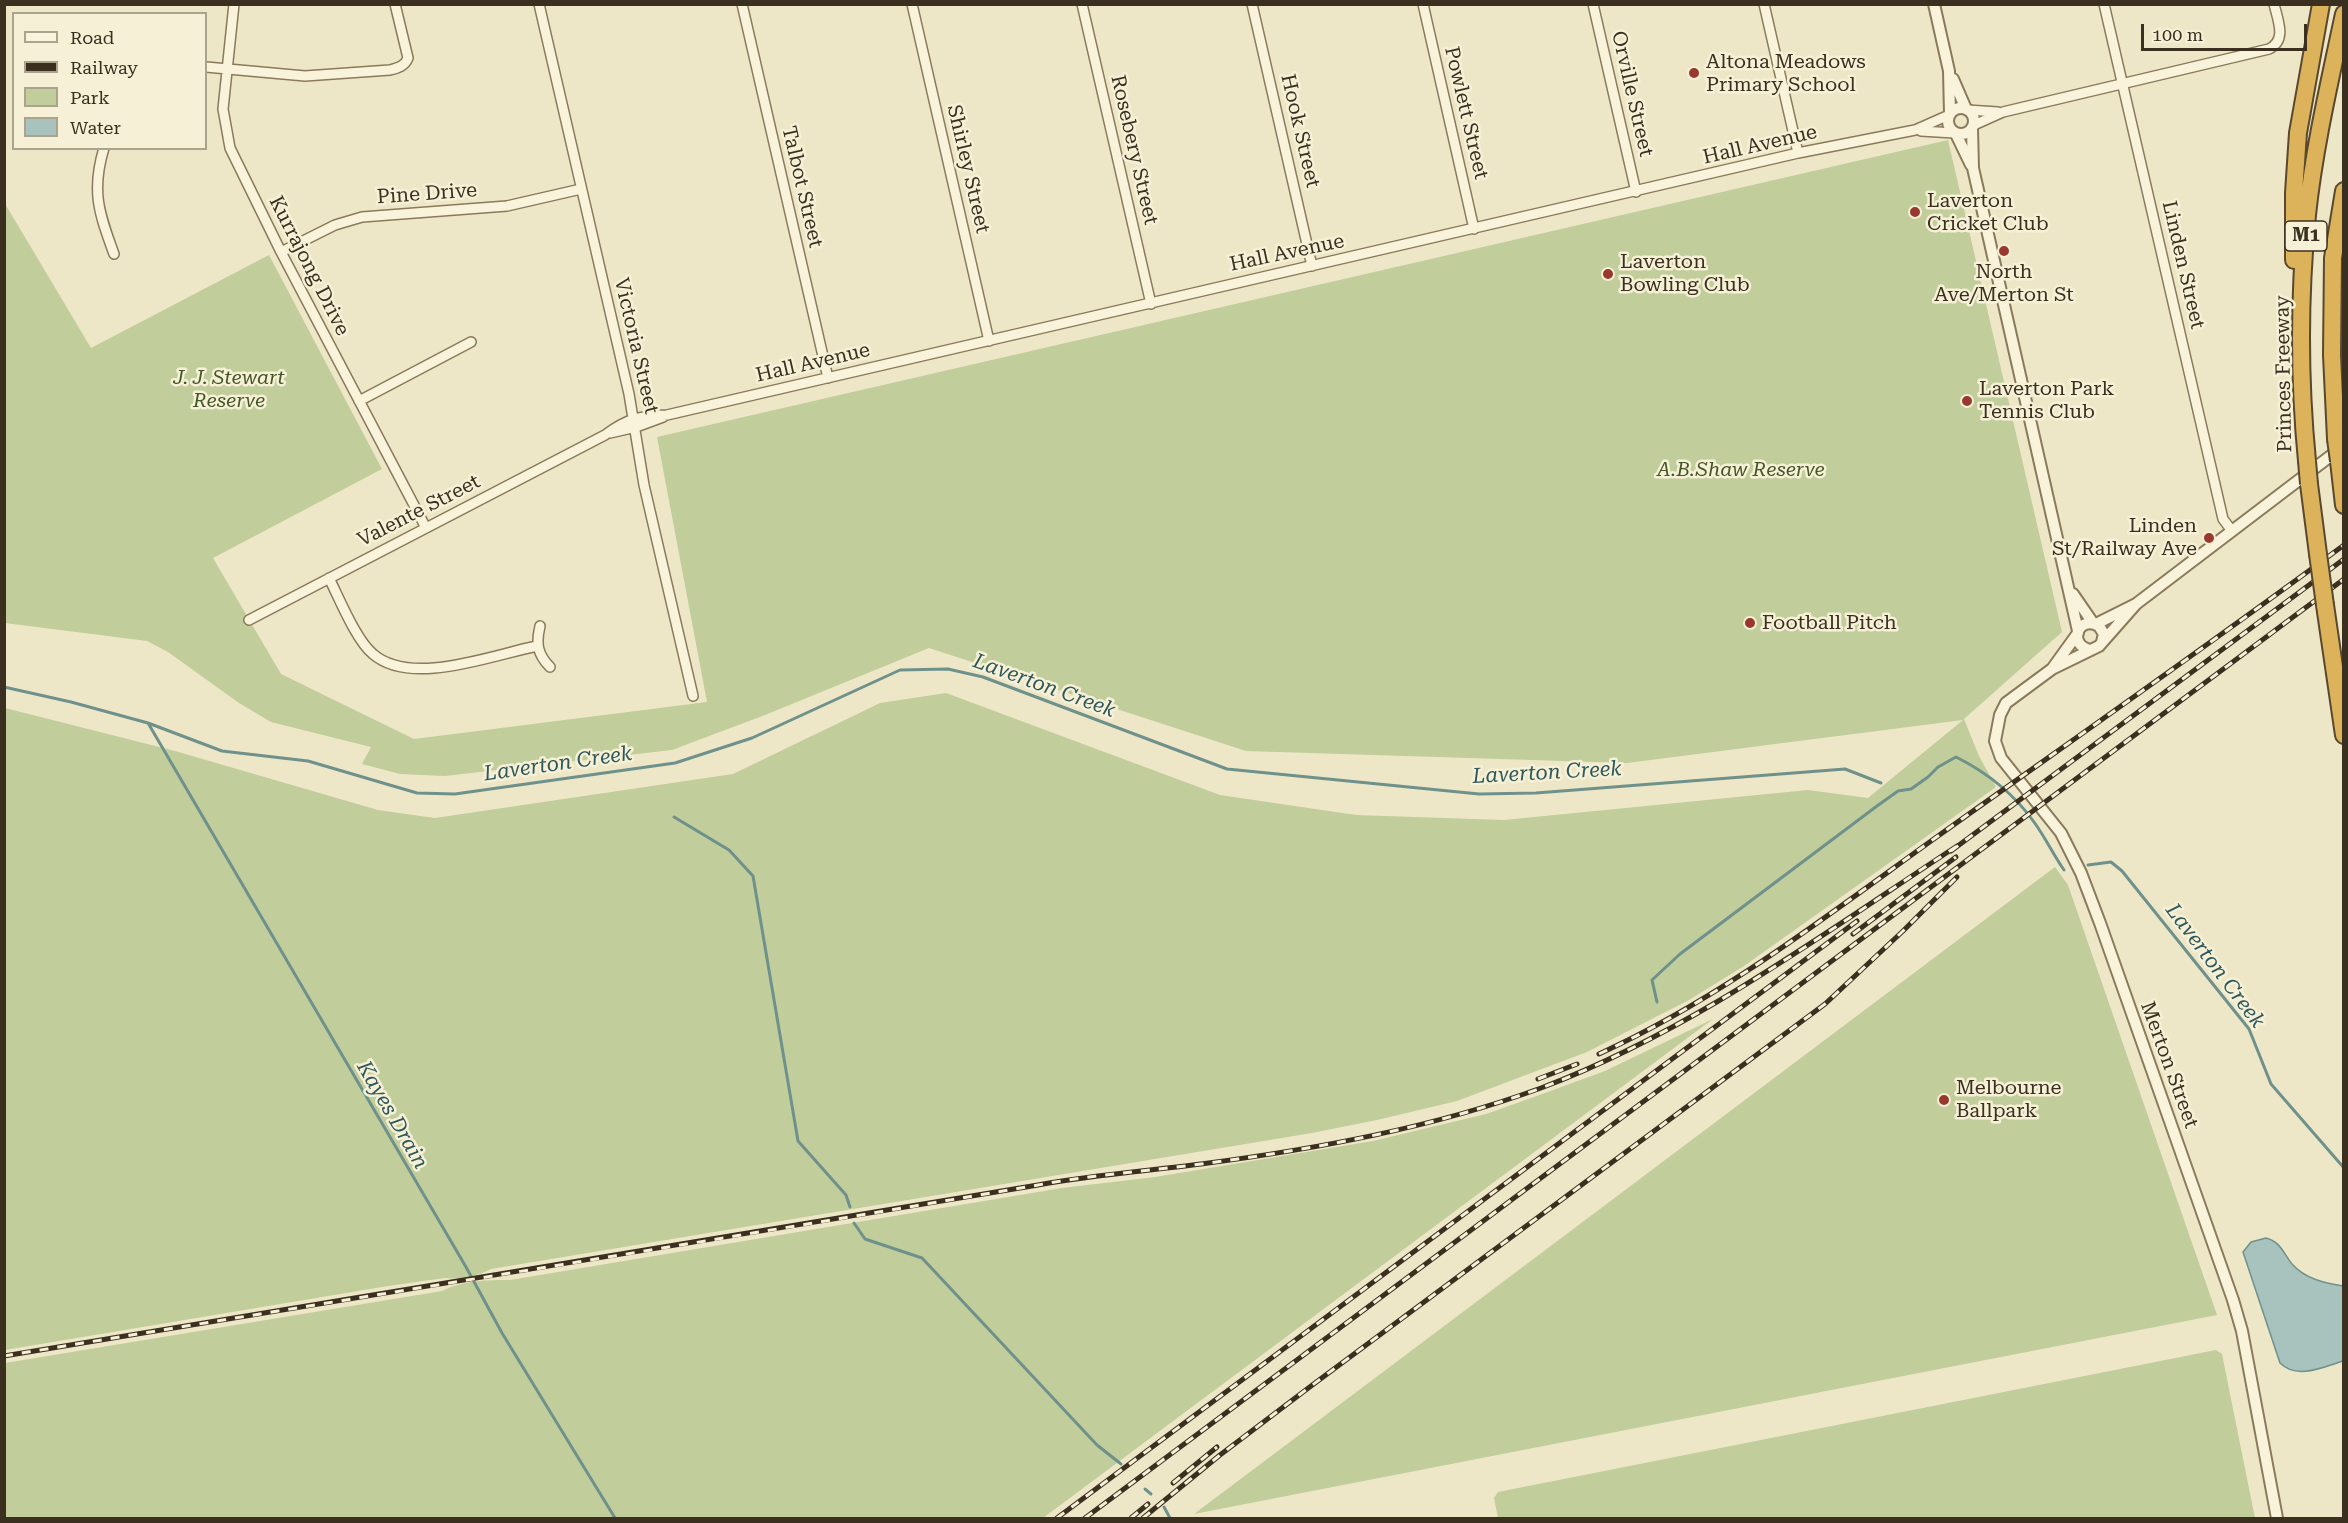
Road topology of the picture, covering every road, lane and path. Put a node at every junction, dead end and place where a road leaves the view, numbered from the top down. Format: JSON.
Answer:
{"nodes":[{"id":1,"x":234,"y":4,"type":"edge"},
{"id":2,"x":395,"y":4,"type":"edge"},
{"id":3,"x":538,"y":4,"type":"edge"},
{"id":4,"x":742,"y":4,"type":"edge"},
{"id":5,"x":912,"y":4,"type":"edge"},
{"id":6,"x":1082,"y":4,"type":"edge"},
{"id":7,"x":1252,"y":4,"type":"edge"},
{"id":8,"x":1423,"y":4,"type":"edge"},
{"id":9,"x":1593,"y":4,"type":"edge"},
{"id":10,"x":1764,"y":4,"type":"edge"},
{"id":11,"x":1934,"y":4,"type":"edge"},
{"id":12,"x":2104,"y":4,"type":"edge"},
{"id":13,"x":2274,"y":4,"type":"edge"},
{"id":14,"x":2321,"y":4,"type":"edge"},
{"id":15,"x":2343,"y":14,"type":"edge"},
{"id":16,"x":207,"y":67,"type":"edge"},
{"id":17,"x":226,"y":69,"type":"junction"},
{"id":18,"x":1949,"y":71,"type":"junction"},
{"id":19,"x":2123,"y":84,"type":"junction"},
{"id":20,"x":1967,"y":109,"type":"junction"},
{"id":21,"x":2003,"y":112,"type":"junction"},
{"id":22,"x":1950,"y":114,"type":"junction"},
{"id":23,"x":1973,"y":127,"type":"junction"},
{"id":24,"x":1915,"y":130,"type":"junction"},
{"id":25,"x":1955,"y":133,"type":"junction"},
{"id":26,"x":103,"y":150,"type":"edge"},
{"id":27,"x":1798,"y":153,"type":"junction"},
{"id":28,"x":1973,"y":168,"type":"junction"},
{"id":29,"x":581,"y":189,"type":"junction"},
{"id":30,"x":2343,"y":191,"type":"edge"},
{"id":31,"x":1636,"y":192,"type":"junction"},
{"id":32,"x":1474,"y":229,"type":"junction"},
{"id":33,"x":2343,"y":246,"type":"edge"},
{"id":34,"x":281,"y":252,"type":"junction"},
{"id":35,"x":114,"y":254,"type":"dead end"},
{"id":36,"x":1312,"y":266,"type":"junction"},
{"id":37,"x":1151,"y":304,"type":"junction"},
{"id":38,"x":2301,"y":320,"type":"junction"},
{"id":39,"x":2332,"y":329,"type":"junction"},
{"id":40,"x":989,"y":341,"type":"junction"},
{"id":41,"x":471,"y":342,"type":"dead end"},
{"id":42,"x":828,"y":378,"type":"junction"},
{"id":43,"x":359,"y":401,"type":"junction"},
{"id":44,"x":635,"y":423,"type":"junction"},
{"id":45,"x":2339,"y":449,"type":"edge"},
{"id":46,"x":2343,"y":505,"type":"edge"},
{"id":47,"x":426,"y":528,"type":"junction"},
{"id":48,"x":2232,"y":531,"type":"junction"},
{"id":49,"x":329,"y":578,"type":"junction"},
{"id":50,"x":2070,"y":589,"type":"junction"},
{"id":51,"x":2136,"y":604,"type":"junction"},
{"id":52,"x":249,"y":620,"type":"dead end"},
{"id":53,"x":2094,"y":624,"type":"junction"},
{"id":54,"x":540,"y":626,"type":"dead end"},
{"id":55,"x":2078,"y":632,"type":"junction"},
{"id":56,"x":2102,"y":642,"type":"junction"},
{"id":57,"x":537,"y":646,"type":"junction"},
{"id":58,"x":2091,"y":650,"type":"junction"},
{"id":59,"x":550,"y":667,"type":"dead end"},
{"id":60,"x":2052,"y":669,"type":"junction"},
{"id":61,"x":693,"y":696,"type":"dead end"},
{"id":62,"x":2343,"y":735,"type":"edge"},
{"id":63,"x":2277,"y":1518,"type":"edge"}],
"edges":[{"from":1,"to":17,"type":"street","name":"Kurrajong Drive"},
{"from":2,"to":17,"type":"street"},
{"from":3,"to":29,"type":"street","name":"Victoria Street"},
{"from":4,"to":42,"type":"street","name":"Talbot Street"},
{"from":5,"to":40,"type":"street","name":"Shirley Street"},
{"from":6,"to":37,"type":"street","name":"Rosebery Street"},
{"from":7,"to":36,"type":"street","name":"Hook Street"},
{"from":8,"to":32,"type":"street","name":"Powlett Street"},
{"from":9,"to":31,"type":"street","name":"Orville Street"},
{"from":10,"to":27,"type":"street"},
{"from":11,"to":18,"type":"street"},
{"from":12,"to":19,"type":"street","name":"Linden Street"},
{"from":13,"to":19,"type":"street"},
{"from":14,"to":38,"type":"highway"},
{"from":15,"to":38,"type":"highway","name":"Princes Freeway","number":"M1"},
{"from":16,"to":17,"type":"street"},
{"from":17,"to":34,"type":"street","name":"Kurrajong Drive"},
{"from":18,"to":20,"type":"street"},
{"from":18,"to":22,"type":"street"},
{"from":19,"to":21,"type":"street"},
{"from":19,"to":48,"type":"street","name":"Linden Street"},
{"from":20,"to":21,"type":"street"},
{"from":20,"to":22,"type":"street"},
{"from":20,"to":23,"type":"street"},
{"from":21,"to":23,"type":"street"},
{"from":22,"to":24,"type":"street","name":"Hall Avenue"},
{"from":22,"to":25,"type":"street"},
{"from":23,"to":25,"type":"street"},
{"from":23,"to":28,"type":"street"},
{"from":24,"to":25,"type":"street","name":"Hall Avenue"},
{"from":24,"to":27,"type":"street","name":"Hall Avenue"},
{"from":25,"to":28,"type":"street"},
{"from":26,"to":35,"type":"street"},
{"from":27,"to":31,"type":"street","name":"Hall Avenue"},
{"from":28,"to":50,"type":"street"},
{"from":29,"to":34,"type":"street","name":"Pine Drive"},
{"from":29,"to":44,"type":"street","name":"Victoria Street"},
{"from":30,"to":39,"type":"highway","number":"M1"},
{"from":31,"to":32,"type":"street","name":"Hall Avenue"},
{"from":32,"to":36,"type":"street","name":"Hall Avenue"},
{"from":33,"to":39,"type":"highway"},
{"from":34,"to":43,"type":"street","name":"Kurrajong Drive"},
{"from":36,"to":37,"type":"street","name":"Hall Avenue"},
{"from":37,"to":40,"type":"street","name":"Hall Avenue"},
{"from":38,"to":62,"type":"highway","name":"Princes Freeway","number":"M1","bridge":true},
{"from":39,"to":45,"type":"highway","number":"M1"},
{"from":40,"to":42,"type":"street","name":"Hall Avenue"},
{"from":41,"to":43,"type":"street"},
{"from":42,"to":44,"type":"street","name":"Hall Avenue"},
{"from":43,"to":47,"type":"street","name":"Kurrajong Drive"},
{"from":44,"to":47,"type":"street","name":"Valente Street"},
{"from":44,"to":61,"type":"street","name":"Victoria Street"},
{"from":45,"to":46,"type":"highway","number":"M1"},
{"from":45,"to":48,"type":"street"},
{"from":47,"to":49,"type":"street","name":"Valente Street"},
{"from":48,"to":51,"type":"street"},
{"from":49,"to":52,"type":"street","name":"Valente Street"},
{"from":49,"to":57,"type":"street"},
{"from":50,"to":53,"type":"street"},
{"from":50,"to":55,"type":"street"},
{"from":51,"to":53,"type":"street"},
{"from":51,"to":56,"type":"street"},
{"from":53,"to":55,"type":"street"},
{"from":53,"to":56,"type":"street"},
{"from":54,"to":57,"type":"street"},
{"from":55,"to":58,"type":"street"},
{"from":55,"to":60,"type":"street","name":"Merton Street"},
{"from":56,"to":58,"type":"street"},
{"from":57,"to":59,"type":"street"},
{"from":58,"to":60,"type":"street","name":"Merton Street"},
{"from":60,"to":63,"type":"street","name":"Merton Street"}]}
